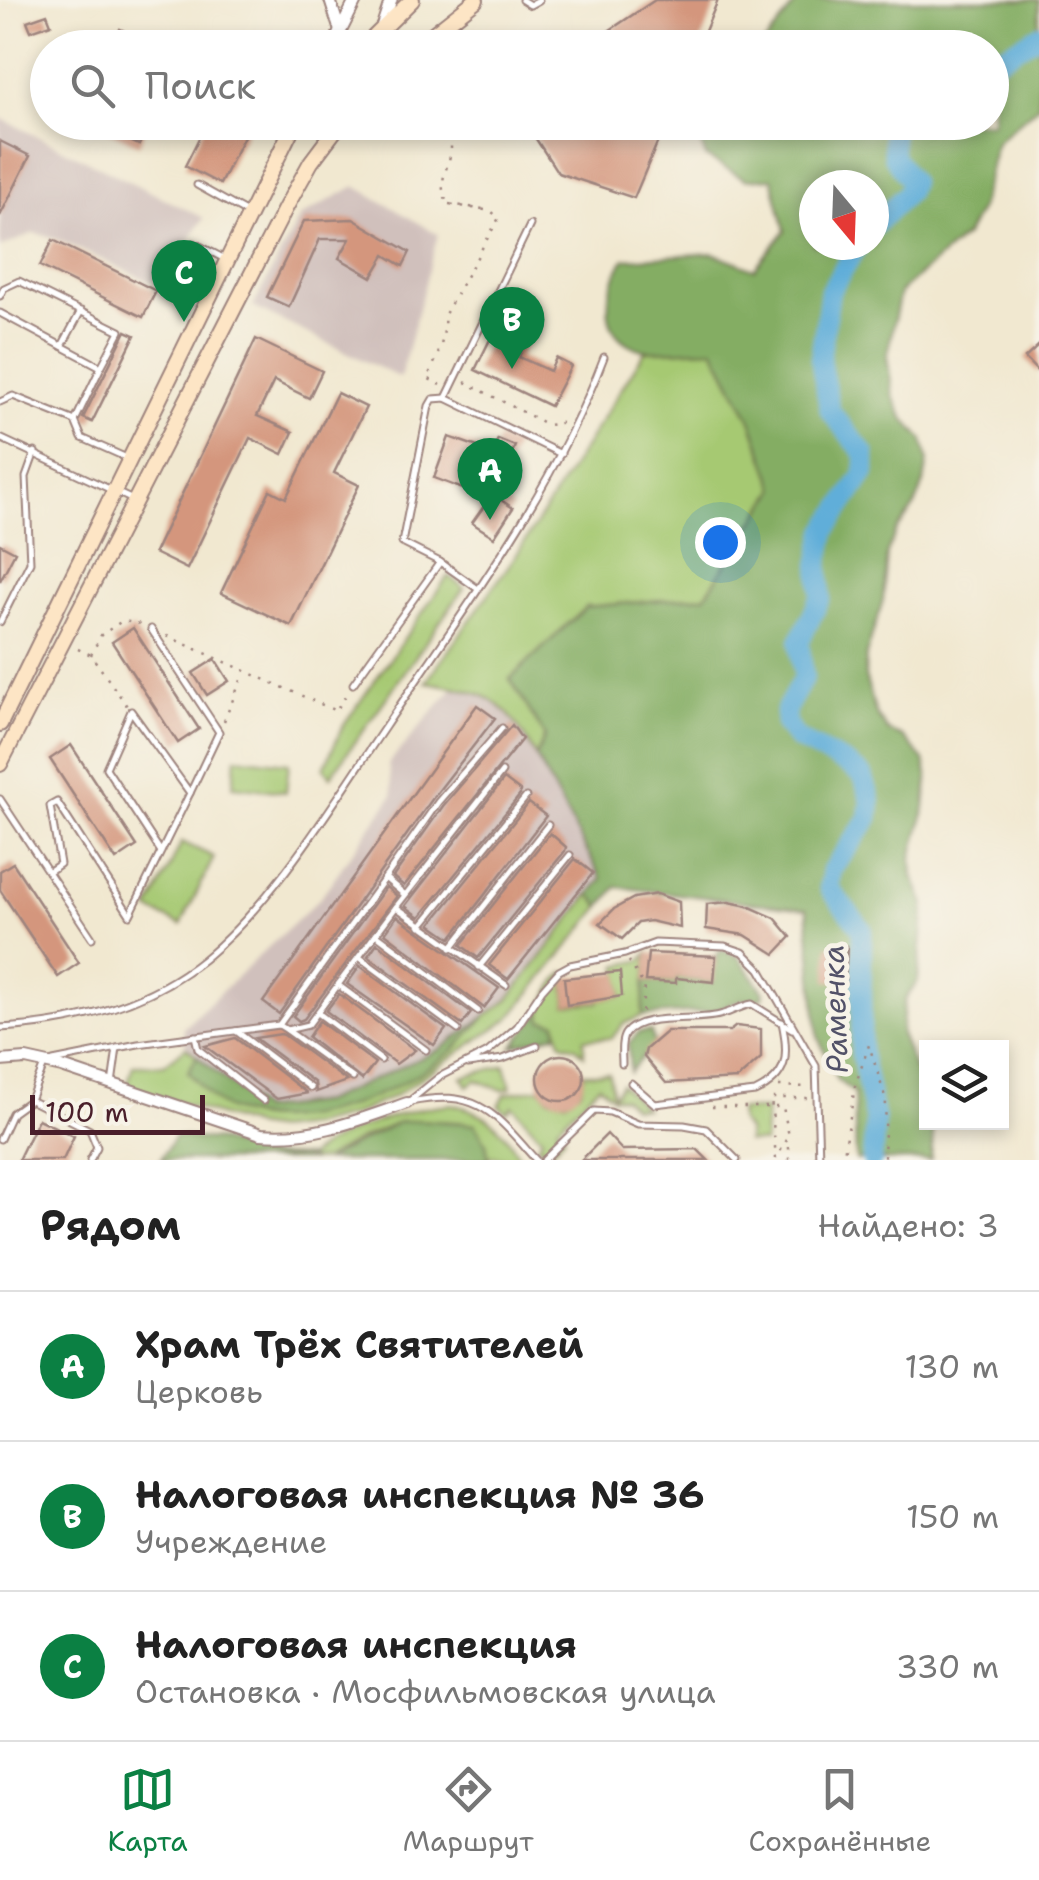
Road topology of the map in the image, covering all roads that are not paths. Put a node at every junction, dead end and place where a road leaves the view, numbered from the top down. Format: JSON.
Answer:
{"nodes":[{"id":1,"x":330,"y":0,"type":"edge"},
{"id":2,"x":356,"y":0,"type":"edge"},
{"id":3,"x":391,"y":0,"type":"edge"},
{"id":4,"x":412,"y":0,"type":"edge"},
{"id":5,"x":476,"y":0,"type":"edge"},
{"id":6,"x":522,"y":0,"type":"edge"},
{"id":7,"x":539,"y":0,"type":"edge"},
{"id":8,"x":340,"y":30,"type":"edge"},
{"id":9,"x":341,"y":30,"type":"edge"},
{"id":10,"x":382,"y":30,"type":"joint"},
{"id":11,"x":438,"y":30,"type":"edge"},
{"id":12,"x":286,"y":140,"type":"edge"},
{"id":13,"x":327,"y":140,"type":"edge"},
{"id":14,"x":198,"y":185,"type":"dead end"},
{"id":15,"x":250,"y":214,"type":"junction"},
{"id":16,"x":530,"y":225,"type":"dead end"},
{"id":17,"x":194,"y":243,"type":"dead end"},
{"id":18,"x":227,"y":261,"type":"junction"},
{"id":19,"x":0,"y":296,"type":"edge"},
{"id":20,"x":81,"y":311,"type":"junction"},
{"id":21,"x":0,"y":313,"type":"edge"},
{"id":22,"x":62,"y":346,"type":"junction"},
{"id":23,"x":604,"y":357,"type":"dead end"},
{"id":24,"x":102,"y":367,"type":"junction"},
{"id":25,"x":446,"y":398,"type":"junction"},
{"id":26,"x":159,"y":400,"type":"junction"},
{"id":27,"x":0,"y":402,"type":"edge"},
{"id":28,"x":180,"y":411,"type":"junction"},
{"id":29,"x":76,"y":421,"type":"junction"},
{"id":30,"x":0,"y":438,"type":"edge"},
{"id":31,"x":35,"y":452,"type":"junction"},
{"id":32,"x":561,"y":454,"type":"junction"},
{"id":33,"x":130,"y":460,"type":"junction"},
{"id":34,"x":115,"y":492,"type":"junction"},
{"id":35,"x":134,"y":501,"type":"junction"},
{"id":36,"x":440,"y":562,"type":"junction"},
{"id":37,"x":478,"y":589,"type":"junction"},
{"id":38,"x":0,"y":622,"type":"edge"},
{"id":39,"x":151,"y":629,"type":"road end"},
{"id":40,"x":353,"y":684,"type":"road end"},
{"id":41,"x":0,"y":724,"type":"edge"},
{"id":42,"x":502,"y":728,"type":"dead end"},
{"id":43,"x":0,"y":764,"type":"edge"},
{"id":44,"x":502,"y":772,"type":"dead end"},
{"id":45,"x":190,"y":793,"type":"junction"},
{"id":46,"x":526,"y":797,"type":"dead end"},
{"id":47,"x":0,"y":799,"type":"edge"},
{"id":48,"x":548,"y":825,"type":"dead end"},
{"id":49,"x":161,"y":852,"type":"junction"},
{"id":50,"x":570,"y":855,"type":"dead end"},
{"id":51,"x":48,"y":872,"type":"junction"},
{"id":52,"x":385,"y":878,"type":"junction"},
{"id":53,"x":405,"y":894,"type":"junction"},
{"id":54,"x":396,"y":907,"type":"junction"},
{"id":55,"x":421,"y":926,"type":"junction"},
{"id":56,"x":376,"y":934,"type":"junction"},
{"id":57,"x":92,"y":938,"type":"dead end"},
{"id":58,"x":451,"y":948,"type":"junction"},
{"id":59,"x":359,"y":957,"type":"junction"},
{"id":60,"x":479,"y":967,"type":"junction"},
{"id":61,"x":338,"y":985,"type":"junction"},
{"id":62,"x":506,"y":985,"type":"dead end"},
{"id":63,"x":478,"y":1011,"type":"dead end"},
{"id":64,"x":318,"y":1013,"type":"junction"},
{"id":65,"x":782,"y":1022,"type":"junction"},
{"id":66,"x":278,"y":1025,"type":"junction"},
{"id":67,"x":0,"y":1028,"type":"edge"},
{"id":68,"x":287,"y":1030,"type":"junction"},
{"id":69,"x":458,"y":1030,"type":"dead end"},
{"id":70,"x":236,"y":1031,"type":"junction"},
{"id":71,"x":795,"y":1031,"type":"junction"},
{"id":72,"x":196,"y":1036,"type":"junction"},
{"id":73,"x":538,"y":1046,"type":"dead end"},
{"id":74,"x":118,"y":1048,"type":"junction"},
{"id":75,"x":426,"y":1050,"type":"dead end"},
{"id":76,"x":382,"y":1060,"type":"dead end"},
{"id":77,"x":0,"y":1061,"type":"edge"},
{"id":78,"x":44,"y":1063,"type":"junction"},
{"id":79,"x":622,"y":1064,"type":"dead end"},
{"id":80,"x":465,"y":1065,"type":"junction"},
{"id":81,"x":353,"y":1078,"type":"dead end"},
{"id":82,"x":632,"y":1082,"type":"dead end"},
{"id":83,"x":112,"y":1084,"type":"junction"},
{"id":84,"x":312,"y":1088,"type":"dead end"},
{"id":85,"x":30,"y":1100,"type":"junction"},
{"id":86,"x":264,"y":1101,"type":"dead end"},
{"id":87,"x":407,"y":1103,"type":"junction"},
{"id":88,"x":0,"y":1139,"type":"edge"},
{"id":89,"x":90,"y":1160,"type":"edge"},
{"id":90,"x":536,"y":1160,"type":"edge"},
{"id":91,"x":544,"y":1160,"type":"edge"},
{"id":92,"x":736,"y":1160,"type":"edge"},
{"id":93,"x":818,"y":1160,"type":"edge"}],
"edges":[{"from":1,"to":8,"type":"street"},
{"from":2,"to":9,"type":"street"},
{"from":3,"to":10,"type":"street"},
{"from":4,"to":10,"type":"main road"},
{"from":5,"to":11,"type":"main road"},
{"from":6,"to":7,"type":"lane"},
{"from":12,"to":15,"type":"main road"},
{"from":13,"to":28,"type":"main road"},
{"from":14,"to":15,"type":"lane"},
{"from":15,"to":18,"type":"main road"},
{"from":16,"to":25,"type":"lane"},
{"from":17,"to":18,"type":"lane"},
{"from":18,"to":26,"type":"main road"},
{"from":19,"to":20,"type":"lane"},
{"from":20,"to":22,"type":"lane"},
{"from":20,"to":24,"type":"lane"},
{"from":21,"to":22,"type":"lane"},
{"from":22,"to":24,"type":"lane"},
{"from":23,"to":32,"type":"lane"},
{"from":24,"to":29,"type":"lane"},
{"from":25,"to":32,"type":"lane"},
{"from":25,"to":36,"type":"lane"},
{"from":26,"to":28,"type":"street"},
{"from":26,"to":33,"type":"main road"},
{"from":27,"to":29,"type":"lane"},
{"from":28,"to":35,"type":"main road"},
{"from":29,"to":33,"type":"lane"},
{"from":30,"to":31,"type":"lane"},
{"from":31,"to":34,"type":"lane"},
{"from":31,"to":38,"type":"lane"},
{"from":32,"to":37,"type":"lane"},
{"from":33,"to":34,"type":"main road"},
{"from":34,"to":35,"type":"lane"},
{"from":34,"to":41,"type":"main road"},
{"from":35,"to":43,"type":"main road"},
{"from":36,"to":37,"type":"lane"},
{"from":36,"to":40,"type":"lane"},
{"from":37,"to":67,"type":"lane"},
{"from":39,"to":45,"type":"lane"},
{"from":42,"to":52,"type":"lane"},
{"from":44,"to":53,"type":"lane"},
{"from":45,"to":49,"type":"lane"},
{"from":45,"to":49,"type":"lane"},
{"from":46,"to":55,"type":"lane"},
{"from":47,"to":51,"type":"lane"},
{"from":48,"to":58,"type":"lane"},
{"from":49,"to":51,"type":"lane"},
{"from":50,"to":60,"type":"lane"},
{"from":51,"to":57,"type":"lane"},
{"from":52,"to":53,"type":"lane"},
{"from":52,"to":66,"type":"lane"},
{"from":53,"to":54,"type":"lane"},
{"from":54,"to":55,"type":"lane"},
{"from":54,"to":56,"type":"lane"},
{"from":55,"to":58,"type":"lane"},
{"from":56,"to":59,"type":"lane"},
{"from":56,"to":63,"type":"lane"},
{"from":58,"to":60,"type":"lane"},
{"from":59,"to":61,"type":"lane"},
{"from":59,"to":69,"type":"lane"},
{"from":60,"to":62,"type":"lane"},
{"from":61,"to":64,"type":"lane"},
{"from":61,"to":75,"type":"lane"},
{"from":64,"to":68,"type":"lane"},
{"from":64,"to":76,"type":"lane"},
{"from":65,"to":71,"type":"lane"},
{"from":65,"to":79,"type":"lane"},
{"from":65,"to":82,"type":"lane"},
{"from":66,"to":68,"type":"lane"},
{"from":66,"to":70,"type":"lane"},
{"from":68,"to":81,"type":"lane"},
{"from":70,"to":72,"type":"lane"},
{"from":70,"to":84,"type":"lane"},
{"from":71,"to":80,"type":"lane"},
{"from":71,"to":93,"type":"lane"},
{"from":72,"to":74,"type":"lane"},
{"from":72,"to":86,"type":"lane"},
{"from":73,"to":80,"type":"lane"},
{"from":74,"to":78,"type":"lane"},
{"from":74,"to":83,"type":"lane"},
{"from":77,"to":78,"type":"street"},
{"from":78,"to":83,"type":"street"},
{"from":78,"to":85,"type":"lane"},
{"from":80,"to":87,"type":"lane"},
{"from":83,"to":87,"type":"street"},
{"from":85,"to":88,"type":"lane"},
{"from":85,"to":89,"type":"lane"},
{"from":87,"to":90,"type":"lane"},
{"from":91,"to":92,"type":"lane"}]}
